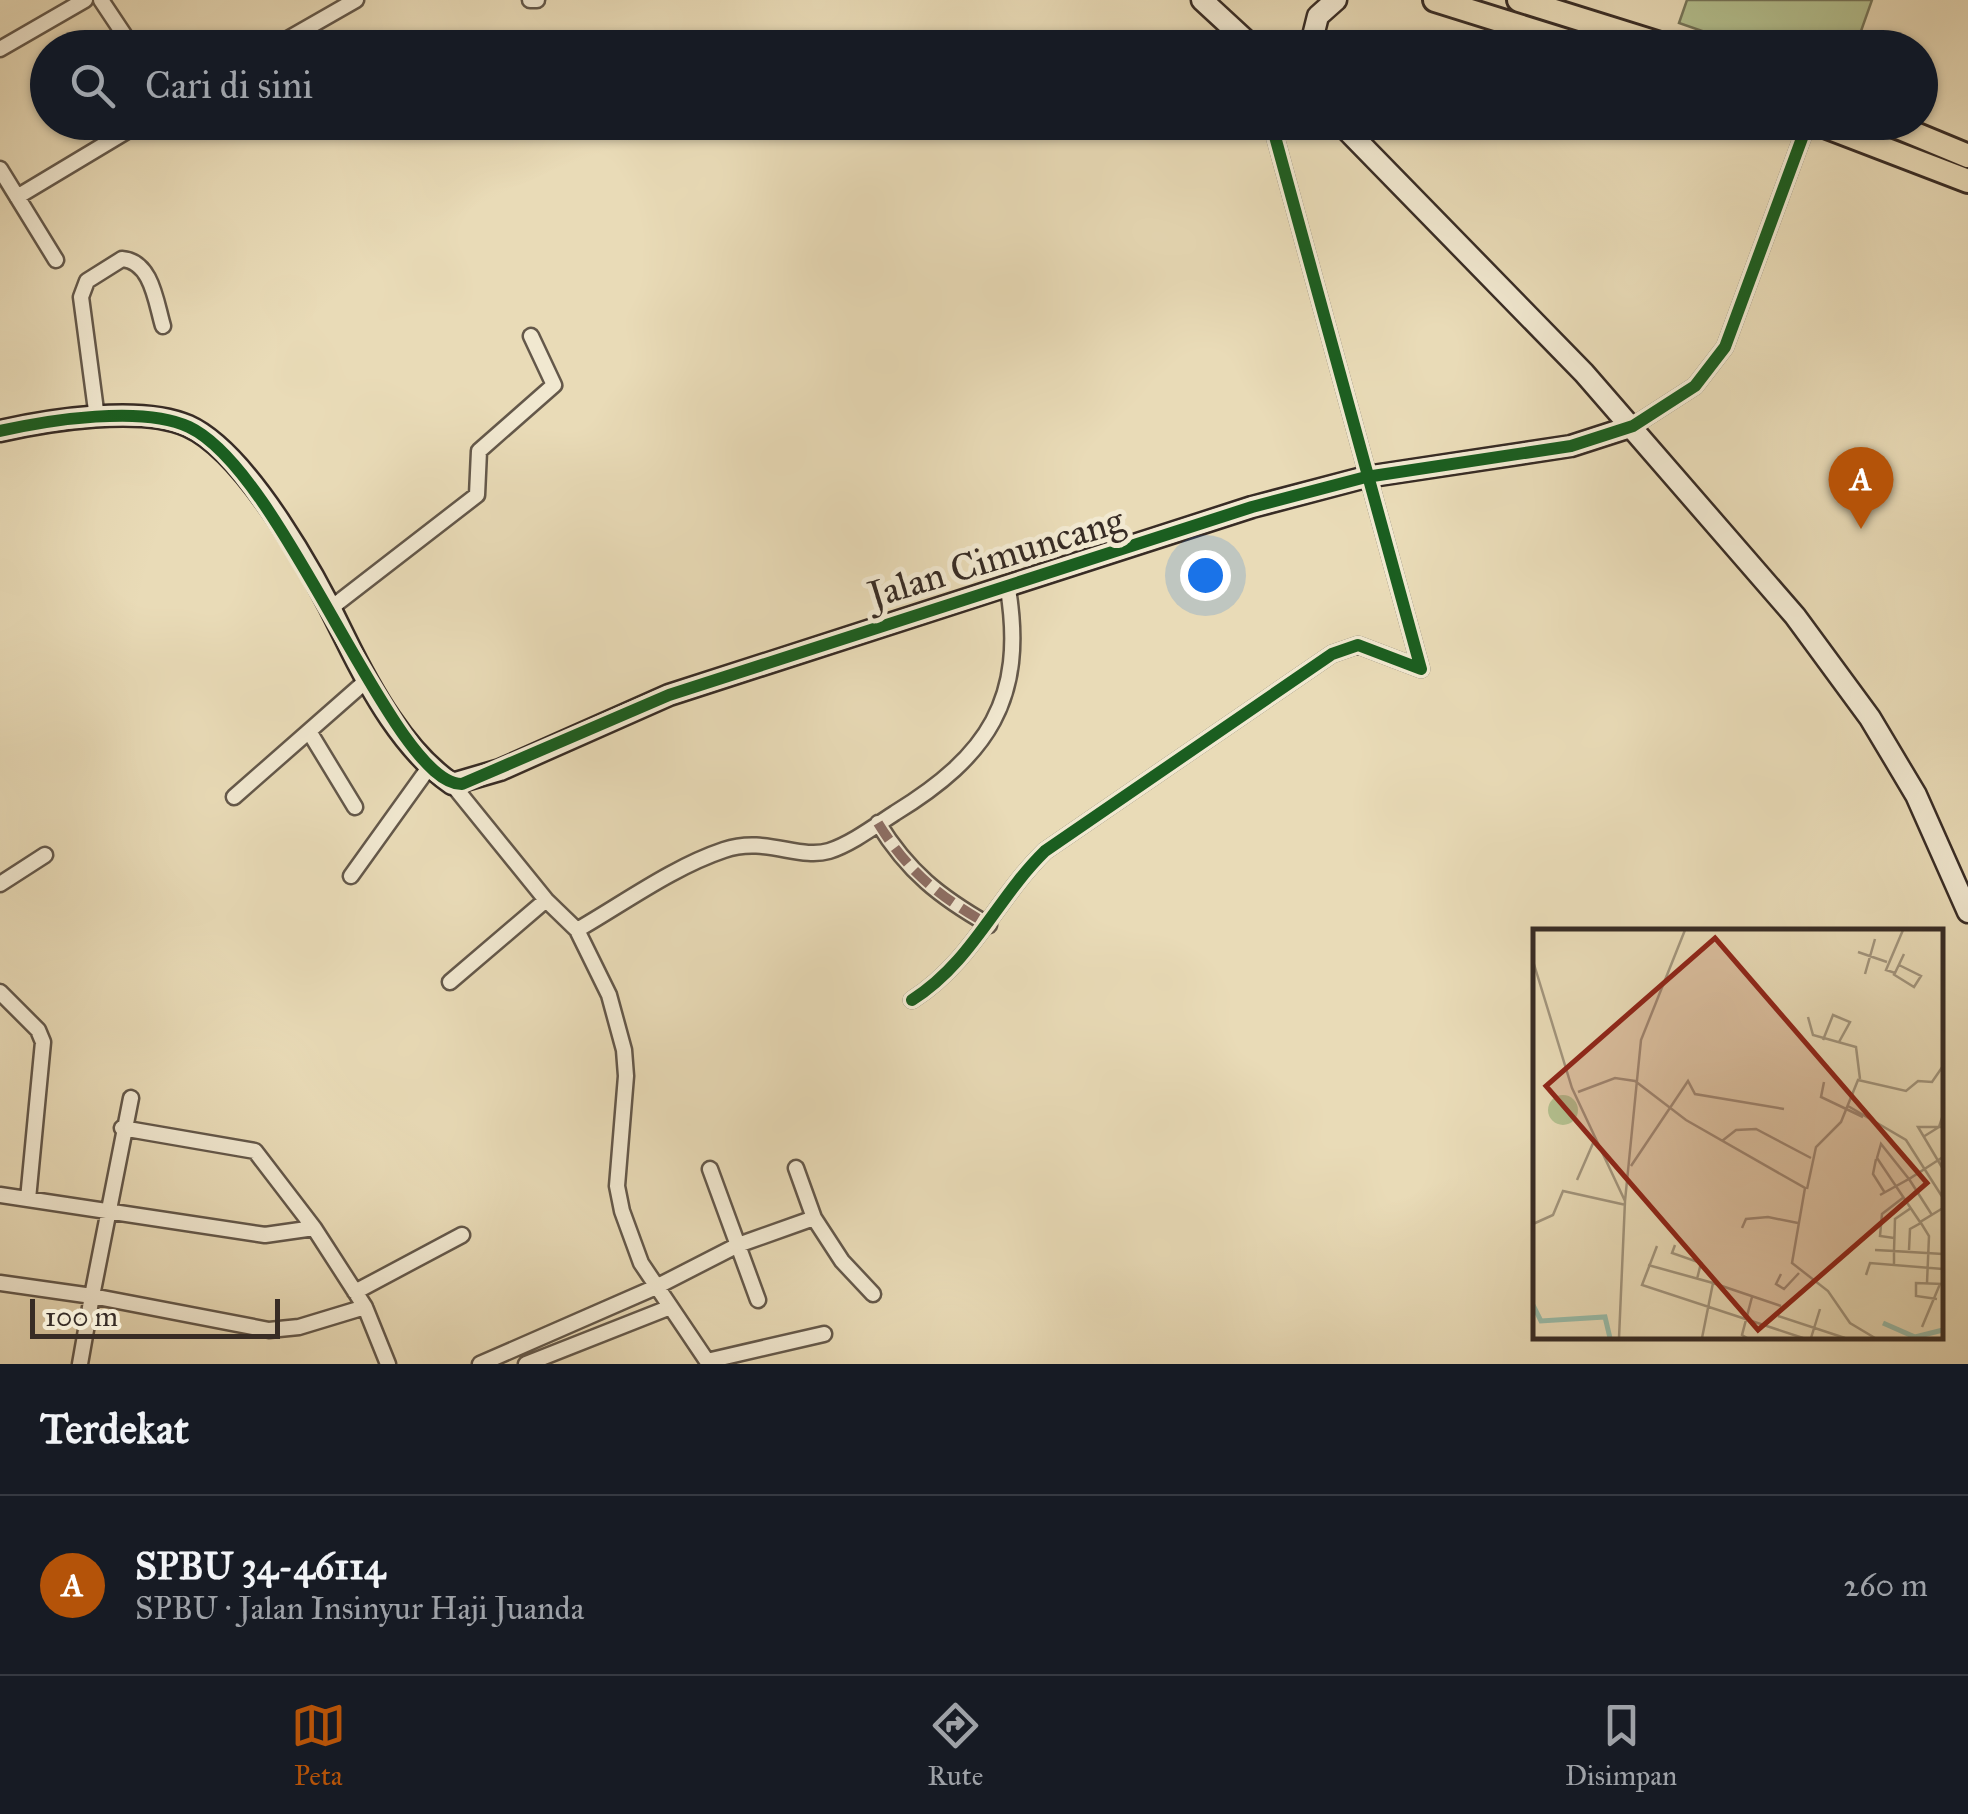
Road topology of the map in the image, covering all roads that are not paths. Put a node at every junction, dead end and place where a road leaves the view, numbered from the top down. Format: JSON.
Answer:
{"nodes":[{"id":1,"x":85,"y":0,"type":"edge"},
{"id":2,"x":101,"y":0,"type":"edge"},
{"id":3,"x":356,"y":0,"type":"edge"},
{"id":4,"x":1202,"y":0,"type":"edge"},
{"id":5,"x":1336,"y":0,"type":"edge"},
{"id":6,"x":1435,"y":0,"type":"edge"},
{"id":7,"x":1518,"y":0,"type":"edge"},
{"id":8,"x":33,"y":30,"type":"edge"},
{"id":9,"x":121,"y":30,"type":"edge"},
{"id":10,"x":304,"y":30,"type":"edge"},
{"id":11,"x":1234,"y":30,"type":"edge"},
{"id":12,"x":1314,"y":30,"type":"edge"},
{"id":13,"x":1531,"y":30,"type":"edge"},
{"id":14,"x":1614,"y":30,"type":"edge"},
{"id":15,"x":30,"y":32,"type":"edge"},
{"id":16,"x":0,"y":49,"type":"edge"},
{"id":17,"x":112,"y":140,"type":"edge"},
{"id":18,"x":1275,"y":140,"type":"edge"},
{"id":19,"x":1356,"y":140,"type":"edge"},
{"id":20,"x":1804,"y":140,"type":"edge"},
{"id":21,"x":1858,"y":140,"type":"edge"},
{"id":22,"x":1929,"y":140,"type":"edge"},
{"id":23,"x":1968,"y":156,"type":"edge"},
{"id":24,"x":0,"y":169,"type":"edge"},
{"id":25,"x":1968,"y":182,"type":"edge"},
{"id":26,"x":17,"y":197,"type":"junction"},
{"id":27,"x":56,"y":260,"type":"dead end"},
{"id":28,"x":163,"y":326,"type":"dead end"},
{"id":29,"x":531,"y":336,"type":"dead end"},
{"id":30,"x":97,"y":418,"type":"junction"},
{"id":31,"x":1632,"y":426,"type":"junction"},
{"id":32,"x":0,"y":431,"type":"edge"},
{"id":33,"x":1366,"y":477,"type":"junction"},
{"id":34,"x":1008,"y":589,"type":"junction"},
{"id":35,"x":331,"y":608,"type":"junction"},
{"id":36,"x":366,"y":681,"type":"junction"},
{"id":37,"x":310,"y":733,"type":"junction"},
{"id":38,"x":430,"y":766,"type":"junction"},
{"id":39,"x":452,"y":784,"type":"junction"},
{"id":40,"x":234,"y":797,"type":"dead end"},
{"id":41,"x":355,"y":807,"type":"dead end"},
{"id":42,"x":878,"y":824,"type":"junction"},
{"id":43,"x":45,"y":856,"type":"dead end"},
{"id":44,"x":351,"y":876,"type":"dead end"},
{"id":45,"x":0,"y":884,"type":"edge"},
{"id":46,"x":546,"y":900,"type":"junction"},
{"id":47,"x":1968,"y":912,"type":"edge"},
{"id":48,"x":989,"y":925,"type":"junction"},
{"id":49,"x":578,"y":930,"type":"junction"},
{"id":50,"x":450,"y":982,"type":"dead end"},
{"id":51,"x":0,"y":992,"type":"edge"},
{"id":52,"x":912,"y":1000,"type":"dead end"},
{"id":53,"x":131,"y":1098,"type":"dead end"},
{"id":54,"x":122,"y":1128,"type":"junction"},
{"id":55,"x":796,"y":1168,"type":"dead end"},
{"id":56,"x":710,"y":1169,"type":"dead end"},
{"id":57,"x":0,"y":1195,"type":"edge"},
{"id":58,"x":28,"y":1199,"type":"junction"},
{"id":59,"x":110,"y":1214,"type":"junction"},
{"id":60,"x":814,"y":1218,"type":"junction"},
{"id":61,"x":314,"y":1228,"type":"junction"},
{"id":62,"x":462,"y":1234,"type":"dead end"},
{"id":63,"x":738,"y":1245,"type":"junction"},
{"id":64,"x":0,"y":1282,"type":"edge"},
{"id":65,"x":656,"y":1286,"type":"junction"},
{"id":66,"x":355,"y":1292,"type":"junction"},
{"id":67,"x":873,"y":1294,"type":"dead end"},
{"id":68,"x":92,"y":1296,"type":"junction"},
{"id":69,"x":758,"y":1300,"type":"dead end"},
{"id":70,"x":364,"y":1306,"type":"junction"},
{"id":71,"x":668,"y":1308,"type":"junction"},
{"id":72,"x":558,"y":1330,"type":"junction"},
{"id":73,"x":824,"y":1334,"type":"dead end"},
{"id":74,"x":565,"y":1349,"type":"junction"},
{"id":75,"x":488,"y":1362,"type":"edge"},
{"id":76,"x":708,"y":1362,"type":"edge"},
{"id":77,"x":80,"y":1364,"type":"edge"},
{"id":78,"x":388,"y":1364,"type":"edge"},
{"id":79,"x":526,"y":1364,"type":"edge"}],
"edges":[{"from":1,"to":8,"type":"street"},
{"from":2,"to":9,"type":"street"},
{"from":3,"to":10,"type":"street"},
{"from":4,"to":11,"type":"street"},
{"from":5,"to":12,"type":"street"},
{"from":6,"to":13,"type":"main road"},
{"from":7,"to":14,"type":"main road"},
{"from":15,"to":16,"type":"street"},
{"from":17,"to":26,"type":"street"},
{"from":18,"to":33,"type":"street"},
{"from":19,"to":31,"type":"street"},
{"from":20,"to":31,"type":"street"},
{"from":21,"to":25,"type":"main road"},
{"from":22,"to":23,"type":"main road"},
{"from":24,"to":26,"type":"street"},
{"from":26,"to":27,"type":"street"},
{"from":28,"to":30,"type":"street"},
{"from":29,"to":35,"type":"street"},
{"from":30,"to":32,"type":"street"},
{"from":30,"to":35,"type":"street"},
{"from":31,"to":33,"type":"street","name":"Jalan Cimuncang"},
{"from":31,"to":47,"type":"street"},
{"from":33,"to":34,"type":"street","name":"Jalan Cimuncang"},
{"from":33,"to":48,"type":"street"},
{"from":34,"to":39,"type":"street","name":"Jalan Cimuncang"},
{"from":34,"to":42,"type":"street"},
{"from":35,"to":36,"type":"street"},
{"from":36,"to":37,"type":"street"},
{"from":36,"to":38,"type":"street"},
{"from":37,"to":40,"type":"street"},
{"from":37,"to":41,"type":"street"},
{"from":38,"to":39,"type":"street"},
{"from":38,"to":44,"type":"street"},
{"from":39,"to":46,"type":"street"},
{"from":42,"to":48,"type":"street"},
{"from":42,"to":49,"type":"street"},
{"from":43,"to":45,"type":"street"},
{"from":46,"to":49,"type":"street"},
{"from":46,"to":50,"type":"street"},
{"from":48,"to":52,"type":"street"},
{"from":49,"to":65,"type":"street"},
{"from":51,"to":58,"type":"street"},
{"from":53,"to":54,"type":"street"},
{"from":54,"to":59,"type":"street"},
{"from":54,"to":61,"type":"street"},
{"from":55,"to":60,"type":"street"},
{"from":56,"to":63,"type":"street"},
{"from":57,"to":58,"type":"street"},
{"from":58,"to":59,"type":"street"},
{"from":59,"to":61,"type":"street"},
{"from":59,"to":68,"type":"street"},
{"from":60,"to":63,"type":"street"},
{"from":60,"to":67,"type":"street"},
{"from":61,"to":66,"type":"street"},
{"from":62,"to":66,"type":"street"},
{"from":63,"to":65,"type":"street"},
{"from":63,"to":69,"type":"street"},
{"from":64,"to":68,"type":"street"},
{"from":65,"to":71,"type":"street"},
{"from":65,"to":72,"type":"street"},
{"from":66,"to":70,"type":"street"},
{"from":68,"to":70,"type":"street"},
{"from":68,"to":77,"type":"street"},
{"from":70,"to":78,"type":"street"},
{"from":71,"to":74,"type":"street"},
{"from":71,"to":76,"type":"street"},
{"from":72,"to":74,"type":"street"},
{"from":72,"to":75,"type":"street"},
{"from":73,"to":76,"type":"street"},
{"from":74,"to":79,"type":"street"}]}
